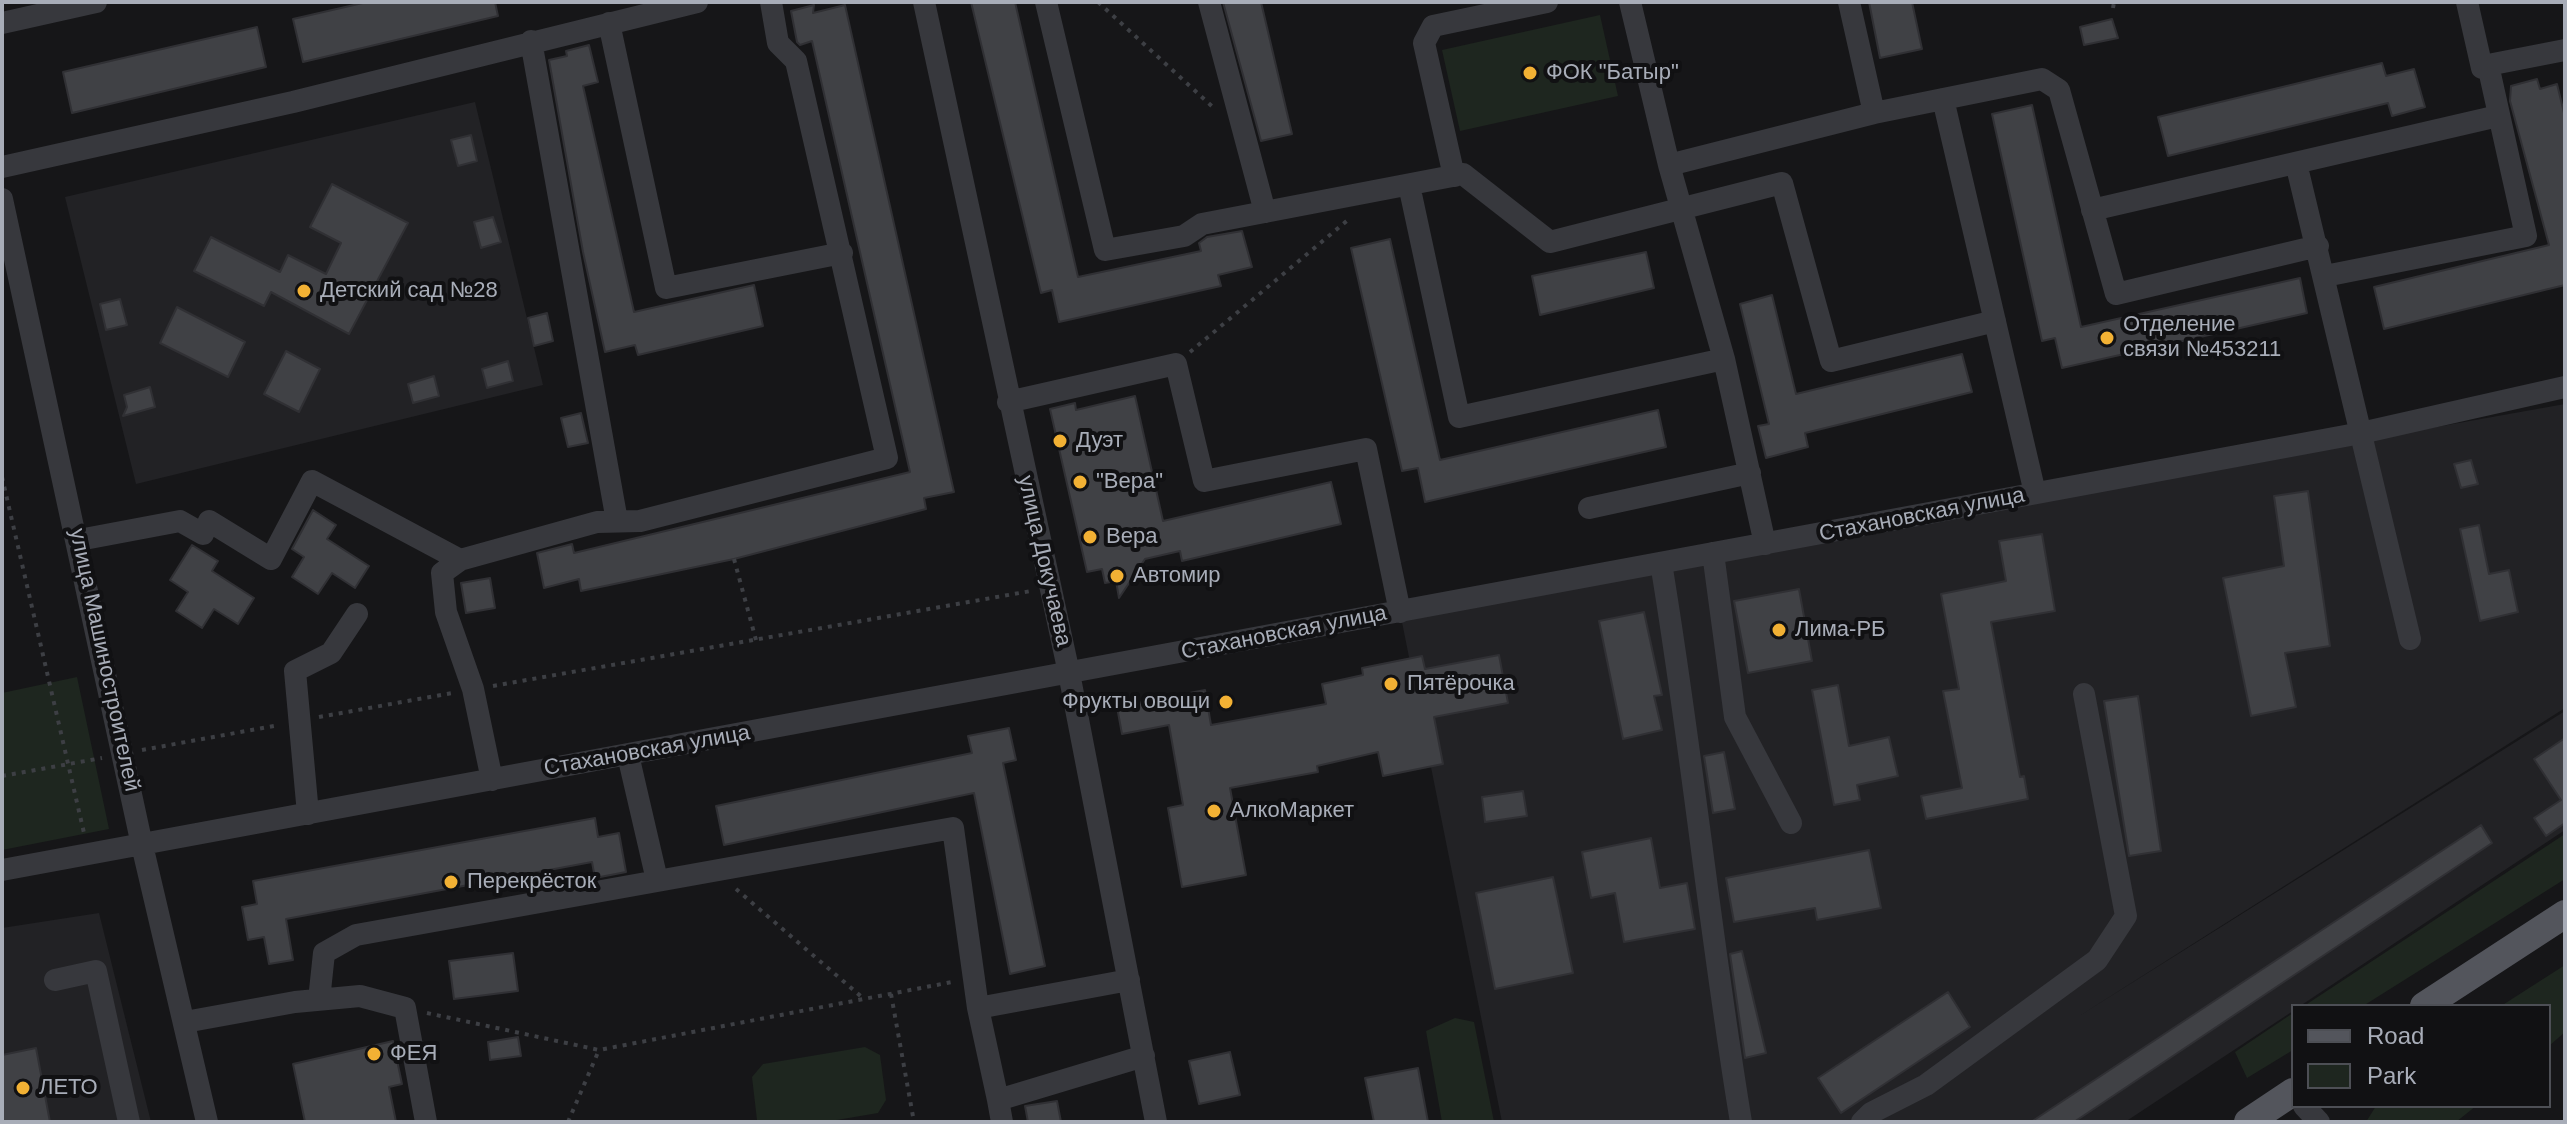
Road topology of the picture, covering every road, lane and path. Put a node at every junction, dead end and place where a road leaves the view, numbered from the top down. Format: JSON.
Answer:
{"nodes":[{"id":1,"x":96,"y":2,"type":"edge"},
{"id":2,"x":697,"y":2,"type":"edge"},
{"id":3,"x":771,"y":2,"type":"edge"},
{"id":4,"x":924,"y":2,"type":"edge"},
{"id":5,"x":1046,"y":2,"type":"edge"},
{"id":6,"x":1098,"y":2,"type":"edge"},
{"id":7,"x":1209,"y":2,"type":"edge"},
{"id":8,"x":1547,"y":2,"type":"edge"},
{"id":9,"x":1630,"y":2,"type":"edge"},
{"id":10,"x":1849,"y":2,"type":"edge"},
{"id":11,"x":2467,"y":2,"type":"edge"},
{"id":12,"x":2,"y":23,"type":"edge"},
{"id":13,"x":609,"y":23,"type":"junction"},
{"id":14,"x":531,"y":41,"type":"junction"},
{"id":15,"x":2565,"y":50,"type":"edge"},
{"id":16,"x":2488,"y":65,"type":"junction"},
{"id":17,"x":1943,"y":99,"type":"junction"},
{"id":18,"x":1874,"y":113,"type":"junction"},
{"id":19,"x":2498,"y":116,"type":"junction"},
{"id":20,"x":1244,"y":132,"type":"junction"},
{"id":21,"x":2296,"y":163,"type":"junction"},
{"id":22,"x":1669,"y":165,"type":"junction"},
{"id":23,"x":2,"y":167,"type":"edge"},
{"id":24,"x":1454,"y":176,"type":"junction"},
{"id":25,"x":1409,"y":185,"type":"junction"},
{"id":26,"x":2,"y":199,"type":"edge"},
{"id":27,"x":1682,"y":207,"type":"junction"},
{"id":28,"x":2092,"y":210,"type":"junction"},
{"id":29,"x":1265,"y":212,"type":"junction"},
{"id":30,"x":1351,"y":218,"type":"dead end"},
{"id":31,"x":2318,"y":246,"type":"junction"},
{"id":32,"x":842,"y":253,"type":"junction"},
{"id":33,"x":2325,"y":276,"type":"junction"},
{"id":34,"x":1995,"y":321,"type":"junction"},
{"id":35,"x":1724,"y":359,"type":"junction"},
{"id":36,"x":1176,"y":364,"type":"junction"},
{"id":37,"x":2565,"y":387,"type":"edge"},
{"id":38,"x":1008,"y":402,"type":"junction"},
{"id":39,"x":2361,"y":433,"type":"junction"},
{"id":40,"x":1750,"y":473,"type":"junction"},
{"id":41,"x":2,"y":477,"type":"edge"},
{"id":42,"x":2035,"y":493,"type":"junction"},
{"id":43,"x":1589,"y":508,"type":"dead end"},
{"id":44,"x":617,"y":521,"type":"junction"},
{"id":45,"x":79,"y":540,"type":"junction"},
{"id":46,"x":1765,"y":544,"type":"junction"},
{"id":47,"x":1713,"y":553,"type":"junction"},
{"id":48,"x":734,"y":559,"type":"dead end"},
{"id":49,"x":460,"y":560,"type":"junction"},
{"id":50,"x":1661,"y":563,"type":"junction"},
{"id":51,"x":1049,"y":587,"type":"junction"},
{"id":52,"x":1400,"y":612,"type":"junction"},
{"id":53,"x":357,"y":614,"type":"dead end"},
{"id":54,"x":2410,"y":639,"type":"dead end"},
{"id":55,"x":756,"y":640,"type":"junction"},
{"id":56,"x":1069,"y":673,"type":"junction"},
{"id":57,"x":473,"y":689,"type":"junction"},
{"id":58,"x":2084,"y":694,"type":"dead end"},
{"id":59,"x":300,"y":721,"type":"junction"},
{"id":60,"x":125,"y":754,"type":"junction"},
{"id":61,"x":628,"y":755,"type":"junction"},
{"id":62,"x":66,"y":765,"type":"junction"},
{"id":63,"x":2,"y":776,"type":"edge"},
{"id":64,"x":492,"y":780,"type":"junction"},
{"id":65,"x":308,"y":814,"type":"junction"},
{"id":66,"x":1791,"y":823,"type":"dead end"},
{"id":67,"x":142,"y":845,"type":"junction"},
{"id":68,"x":89,"y":854,"type":"junction"},
{"id":69,"x":2,"y":870,"type":"edge"},
{"id":70,"x":657,"y":880,"type":"junction"},
{"id":71,"x":736,"y":889,"type":"dead end"},
{"id":72,"x":2565,"y":914,"type":"edge"},
{"id":73,"x":974,"y":977,"type":"junction"},
{"id":74,"x":55,"y":980,"type":"dead end"},
{"id":75,"x":1129,"y":980,"type":"junction"},
{"id":76,"x":891,"y":994,"type":"junction"},
{"id":77,"x":864,"y":999,"type":"junction"},
{"id":78,"x":319,"y":1000,"type":"junction"},
{"id":79,"x":2427,"y":1004,"type":"edge"},
{"id":80,"x":405,"y":1008,"type":"junction"},
{"id":81,"x":978,"y":1008,"type":"junction"},
{"id":82,"x":185,"y":1022,"type":"junction"},
{"id":83,"x":599,"y":1050,"type":"junction"},
{"id":84,"x":1144,"y":1056,"type":"junction"},
{"id":85,"x":2291,"y":1094,"type":"edge"},
{"id":86,"x":1000,"y":1111,"type":"edge"},
{"id":87,"x":129,"y":1122,"type":"edge"},
{"id":88,"x":207,"y":1122,"type":"edge"},
{"id":89,"x":426,"y":1122,"type":"edge"},
{"id":90,"x":568,"y":1122,"type":"edge"},
{"id":91,"x":914,"y":1122,"type":"edge"},
{"id":92,"x":1156,"y":1122,"type":"edge"},
{"id":93,"x":1741,"y":1122,"type":"edge"},
{"id":94,"x":1862,"y":1122,"type":"edge"},
{"id":95,"x":2248,"y":1122,"type":"edge"}],
"edges":[{"from":1,"to":12,"type":"street"},
{"from":2,"to":13,"type":"street"},
{"from":3,"to":32,"type":"street"},
{"from":4,"to":38,"type":"street","name":"улица Докучаева"},
{"from":5,"to":29,"type":"street"},
{"from":6,"to":20,"type":"path"},
{"from":7,"to":20,"type":"street"},
{"from":8,"to":24,"type":"street"},
{"from":9,"to":22,"type":"street"},
{"from":10,"to":18,"type":"street"},
{"from":11,"to":16,"type":"street"},
{"from":13,"to":14,"type":"street"},
{"from":13,"to":32,"type":"street"},
{"from":14,"to":23,"type":"street"},
{"from":14,"to":44,"type":"street"},
{"from":15,"to":16,"type":"street"},
{"from":16,"to":19,"type":"street"},
{"from":17,"to":18,"type":"street"},
{"from":17,"to":28,"type":"street"},
{"from":17,"to":34,"type":"street"},
{"from":18,"to":22,"type":"street"},
{"from":19,"to":21,"type":"street"},
{"from":19,"to":33,"type":"street"},
{"from":20,"to":29,"type":"street"},
{"from":21,"to":28,"type":"street"},
{"from":21,"to":31,"type":"street"},
{"from":22,"to":27,"type":"street"},
{"from":24,"to":25,"type":"street"},
{"from":24,"to":27,"type":"street"},
{"from":25,"to":29,"type":"street"},
{"from":25,"to":35,"type":"street"},
{"from":26,"to":45,"type":"street","name":"улица Машиностроителей"},
{"from":27,"to":34,"type":"street"},
{"from":27,"to":35,"type":"street"},
{"from":28,"to":31,"type":"street"},
{"from":30,"to":36,"type":"path"},
{"from":31,"to":33,"type":"street"},
{"from":32,"to":44,"type":"street"},
{"from":33,"to":39,"type":"street"},
{"from":34,"to":42,"type":"street"},
{"from":35,"to":40,"type":"street"},
{"from":36,"to":38,"type":"street"},
{"from":36,"to":52,"type":"street"},
{"from":37,"to":39,"type":"street","name":"Стахановская улица"},
{"from":38,"to":51,"type":"street","name":"улица Докучаева"},
{"from":39,"to":42,"type":"street","name":"Стахановская улица"},
{"from":39,"to":54,"type":"street"},
{"from":40,"to":43,"type":"street"},
{"from":40,"to":46,"type":"street"},
{"from":41,"to":62,"type":"path"},
{"from":42,"to":46,"type":"street","name":"Стахановская улица"},
{"from":44,"to":49,"type":"street"},
{"from":45,"to":49,"type":"street"},
{"from":45,"to":60,"type":"street","name":"улица Машиностроителей"},
{"from":46,"to":47,"type":"street","name":"Стахановская улица"},
{"from":47,"to":50,"type":"street","name":"Стахановская улица"},
{"from":47,"to":66,"type":"street"},
{"from":48,"to":55,"type":"path"},
{"from":49,"to":57,"type":"street"},
{"from":50,"to":52,"type":"street","name":"Стахановская улица"},
{"from":50,"to":93,"type":"street"},
{"from":51,"to":55,"type":"path"},
{"from":51,"to":56,"type":"street","name":"улица Докучаева"},
{"from":52,"to":56,"type":"street","name":"Стахановская улица"},
{"from":53,"to":59,"type":"street"},
{"from":55,"to":57,"type":"path"},
{"from":56,"to":61,"type":"street","name":"Стахановская улица"},
{"from":56,"to":75,"type":"street","name":"улица Докучаева"},
{"from":57,"to":59,"type":"path"},
{"from":57,"to":64,"type":"street"},
{"from":58,"to":94,"type":"street"},
{"from":59,"to":60,"type":"path"},
{"from":59,"to":65,"type":"street"},
{"from":60,"to":62,"type":"path"},
{"from":60,"to":67,"type":"street","name":"улица Машиностроителей"},
{"from":61,"to":64,"type":"street","name":"Стахановская улица"},
{"from":61,"to":70,"type":"street"},
{"from":62,"to":63,"type":"path"},
{"from":62,"to":68,"type":"path"},
{"from":64,"to":65,"type":"street","name":"Стахановская улица"},
{"from":65,"to":67,"type":"street","name":"Стахановская улица"},
{"from":67,"to":68,"type":"street","name":"Стахановская улица"},
{"from":67,"to":82,"type":"street","name":"улица Машиностроителей"},
{"from":68,"to":69,"type":"street","name":"Стахановская улица"},
{"from":70,"to":73,"type":"street"},
{"from":70,"to":78,"type":"street"},
{"from":71,"to":77,"type":"path"},
{"from":72,"to":79,"type":"main road"},
{"from":73,"to":76,"type":"path"},
{"from":73,"to":81,"type":"street"},
{"from":74,"to":87,"type":"street"},
{"from":75,"to":81,"type":"street"},
{"from":75,"to":84,"type":"street","name":"улица Докучаева"},
{"from":76,"to":77,"type":"path"},
{"from":76,"to":91,"type":"path"},
{"from":77,"to":83,"type":"path"},
{"from":78,"to":80,"type":"street"},
{"from":78,"to":82,"type":"street"},
{"from":80,"to":83,"type":"path"},
{"from":80,"to":89,"type":"street"},
{"from":81,"to":86,"type":"street"},
{"from":82,"to":88,"type":"street","name":"улица Машиностроителей"},
{"from":83,"to":90,"type":"path"},
{"from":84,"to":86,"type":"street"},
{"from":84,"to":92,"type":"street","name":"улица Докучаева"},
{"from":85,"to":95,"type":"main road"}]}
